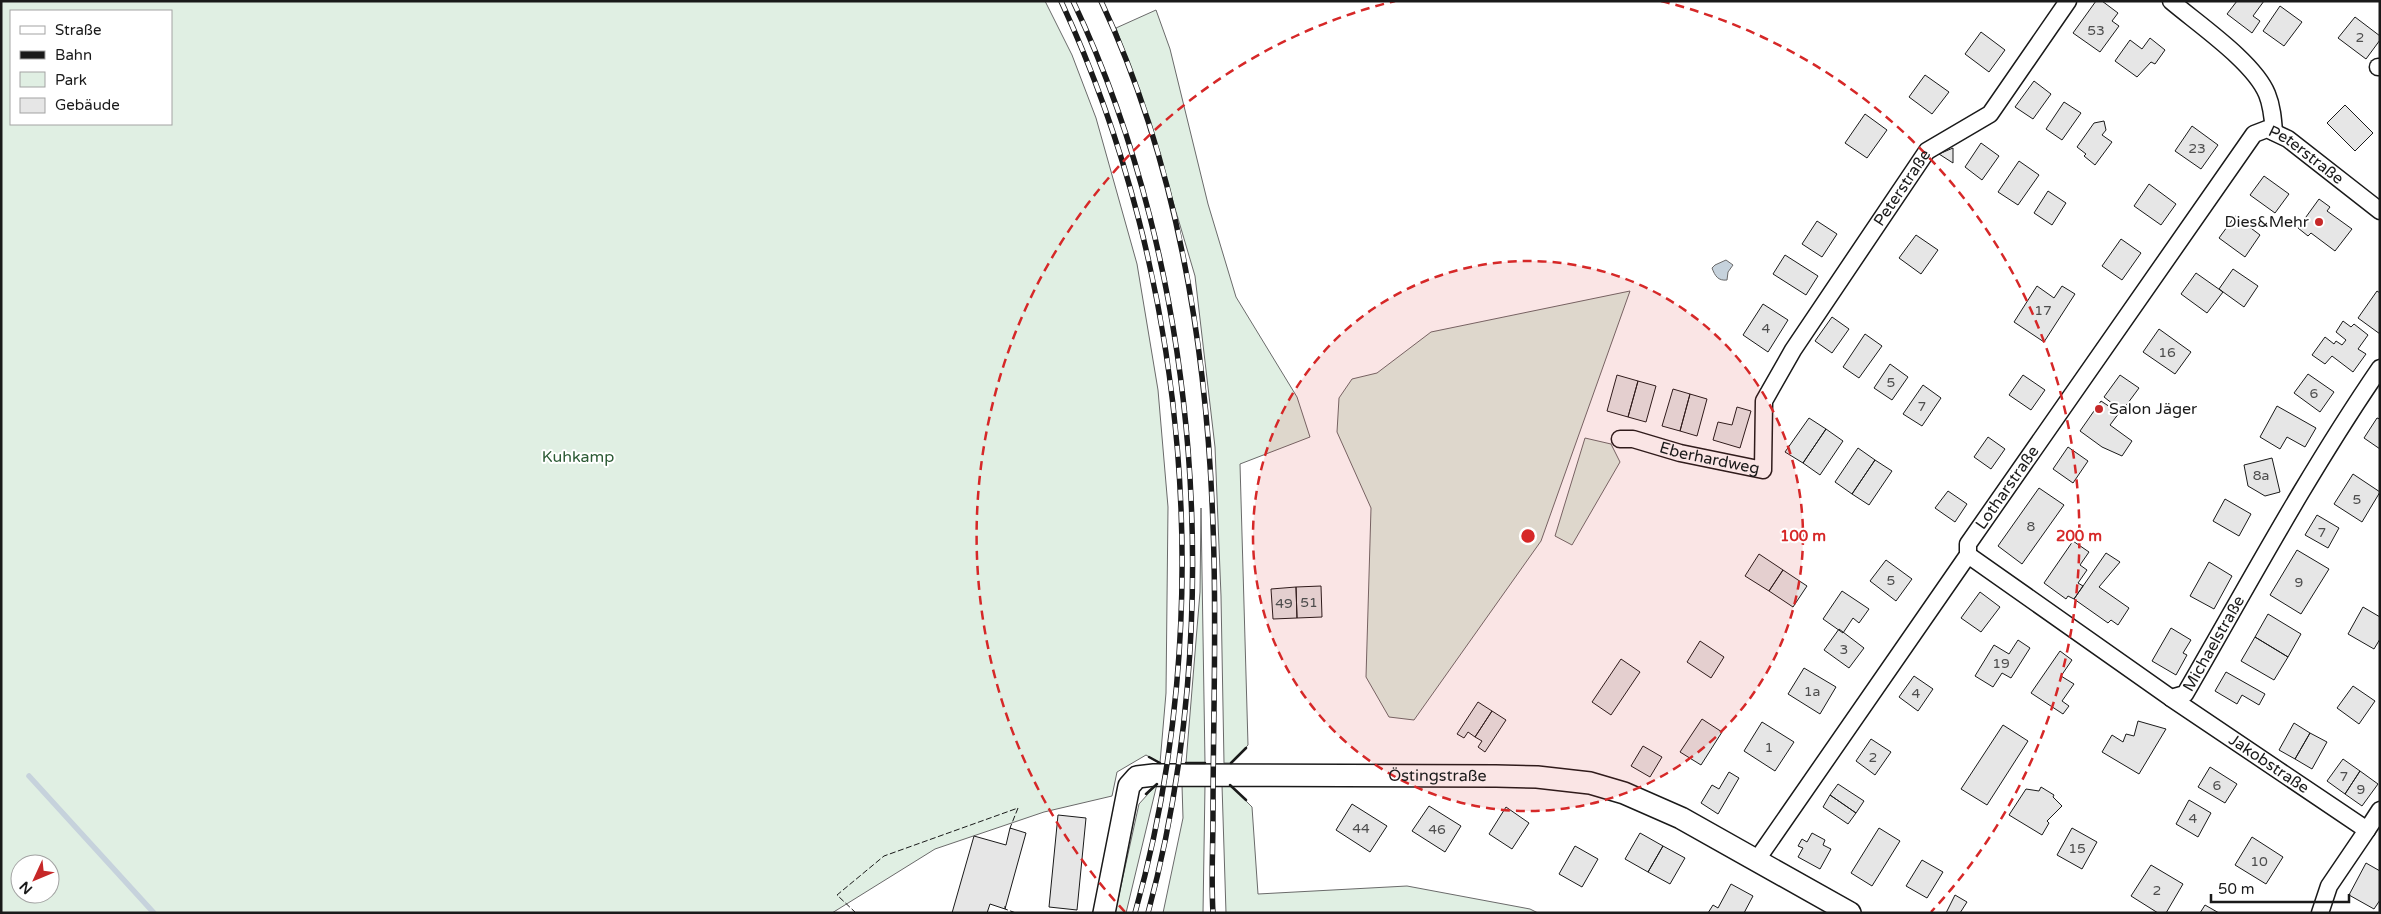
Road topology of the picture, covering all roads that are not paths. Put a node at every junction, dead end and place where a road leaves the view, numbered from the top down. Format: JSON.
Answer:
{"nodes":[{"id":1,"x":2068,"y":1,"type":"edge"},
{"id":2,"x":2170,"y":1,"type":"edge"},
{"id":3,"x":2274,"y":132,"type":"junction"},
{"id":4,"x":2380,"y":211,"type":"edge"},
{"id":5,"x":1793,"y":350,"type":"joint"},
{"id":6,"x":2380,"y":368,"type":"edge"},
{"id":7,"x":1620,"y":439,"type":"dead end"},
{"id":8,"x":1968,"y":555,"type":"junction"},
{"id":9,"x":2171,"y":698,"type":"junction"},
{"id":10,"x":2380,"y":810,"type":"edge"},
{"id":11,"x":2367,"y":830,"type":"junction"},
{"id":12,"x":1756,"y":861,"type":"junction"},
{"id":13,"x":1104,"y":913,"type":"edge"},
{"id":14,"x":1850,"y":913,"type":"edge"},
{"id":15,"x":2320,"y":913,"type":"edge"}],
"edges":[{"from":1,"to":5,"type":"street","name":"Peterstraße"},
{"from":2,"to":3,"type":"street","name":"Peterstraße"},
{"from":3,"to":4,"type":"street","name":"Peterstraße"},
{"from":3,"to":8,"type":"street","name":"Lotharstraße"},
{"from":5,"to":7,"type":"street","name":"Eberhardweg"},
{"from":6,"to":9,"type":"street","name":"Michaelstraße"},
{"from":8,"to":9,"type":"street","name":"Michaelstraße"},
{"from":8,"to":12,"type":"street","name":"Lotharstraße"},
{"from":9,"to":11,"type":"street","name":"Jakobstraße"},
{"from":10,"to":11,"type":"street"},
{"from":11,"to":15,"type":"street"},
{"from":12,"to":13,"type":"street","name":"Östingstraße"},
{"from":12,"to":14,"type":"street","name":"Östingstraße"}]}
